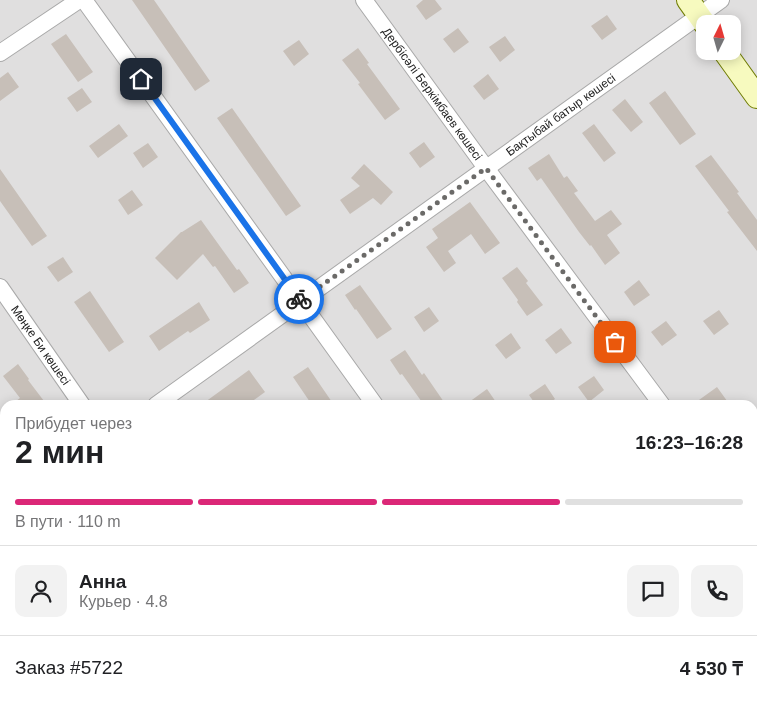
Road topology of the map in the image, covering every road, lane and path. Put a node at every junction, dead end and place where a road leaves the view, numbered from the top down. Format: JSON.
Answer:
{"nodes":[{"id":1,"x":79,"y":0,"type":"edge"},
{"id":2,"x":84,"y":0,"type":"edge"},
{"id":3,"x":364,"y":0,"type":"edge"},
{"id":4,"x":721,"y":0,"type":"edge"},
{"id":5,"x":697,"y":13,"type":"edge"},
{"id":6,"x":0,"y":53,"type":"edge"},
{"id":7,"x":730,"y":60,"type":"edge"},
{"id":8,"x":757,"y":97,"type":"edge"},
{"id":9,"x":486,"y":168,"type":"junction"},
{"id":10,"x":0,"y":287,"type":"edge"},
{"id":11,"x":300,"y":301,"type":"junction"},
{"id":12,"x":79,"y":400,"type":"edge"},
{"id":13,"x":163,"y":400,"type":"edge"},
{"id":14,"x":371,"y":400,"type":"edge"},
{"id":15,"x":658,"y":400,"type":"edge"}],
"edges":[{"from":1,"to":6,"type":"street"},
{"from":2,"to":11,"type":"street"},
{"from":3,"to":9,"type":"street","name":"Дербісәлі Беркімбаев көшесі"},
{"from":4,"to":5,"type":"street","name":"Бақтыбай батыр көшесі"},
{"from":5,"to":9,"type":"street","name":"Бақтыбай батыр көшесі"},
{"from":7,"to":8,"type":"main road"},
{"from":9,"to":11,"type":"street","name":"Бақтыбай батыр көшесі"},
{"from":9,"to":15,"type":"street","name":"Дербісәлі Беркімбаев көшесі"},
{"from":10,"to":12,"type":"street","name":"Мөңке Би көшесі"},
{"from":11,"to":13,"type":"street","name":"Бақтыбай батыр көшесі"},
{"from":11,"to":14,"type":"street"}]}
